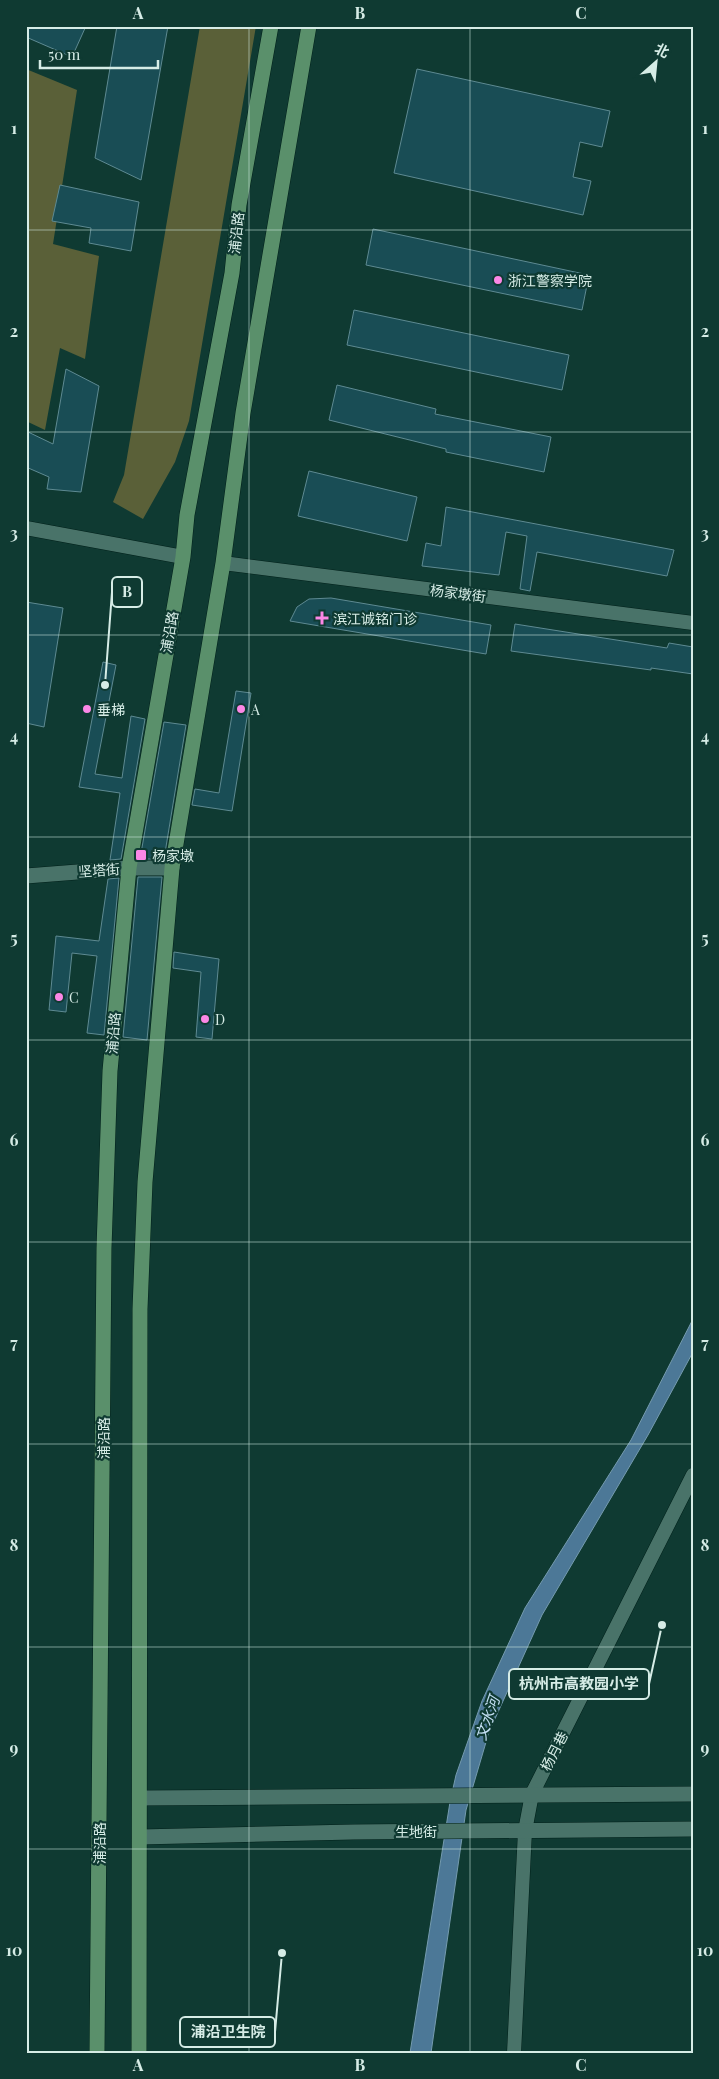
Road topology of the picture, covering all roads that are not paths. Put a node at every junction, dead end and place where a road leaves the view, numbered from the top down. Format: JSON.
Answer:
{"nodes":[{"id":1,"x":271,"y":26,"type":"edge"},
{"id":2,"x":309,"y":26,"type":"edge"},
{"id":3,"x":26,"y":528,"type":"edge"},
{"id":4,"x":183,"y":557,"type":"junction"},
{"id":5,"x":223,"y":564,"type":"junction"},
{"id":6,"x":693,"y":623,"type":"edge"},
{"id":7,"x":129,"y":868,"type":"junction"},
{"id":8,"x":172,"y":868,"type":"junction"},
{"id":9,"x":26,"y":876,"type":"edge"},
{"id":10,"x":693,"y":1476,"type":"edge"},
{"id":11,"x":532,"y":1794,"type":"junction"},
{"id":12,"x":693,"y":1794,"type":"edge"},
{"id":13,"x":140,"y":1798,"type":"junction"},
{"id":14,"x":693,"y":1829,"type":"edge"},
{"id":15,"x":525,"y":1831,"type":"junction"},
{"id":16,"x":140,"y":1837,"type":"junction"},
{"id":17,"x":97,"y":2053,"type":"edge"},
{"id":18,"x":139,"y":2053,"type":"edge"},
{"id":19,"x":514,"y":2053,"type":"edge"}],
"edges":[{"from":1,"to":4,"type":"main road","name":"浦沿路"},
{"from":2,"to":5,"type":"main road"},
{"from":3,"to":4,"type":"street"},
{"from":4,"to":7,"type":"main road","name":"浦沿路"},
{"from":5,"to":6,"type":"street","name":"杨家墩街"},
{"from":5,"to":8,"type":"main road"},
{"from":7,"to":8,"type":"street","name":"坚塔街"},
{"from":7,"to":9,"type":"street","name":"坚塔街"},
{"from":7,"to":17,"type":"main road","name":"浦沿路"},
{"from":8,"to":13,"type":"main road"},
{"from":10,"to":11,"type":"street","name":"杨月巷"},
{"from":11,"to":12,"type":"street"},
{"from":11,"to":13,"type":"street"},
{"from":11,"to":15,"type":"street","name":"杨月巷"},
{"from":13,"to":16,"type":"main road"},
{"from":14,"to":15,"type":"street","name":"生地街"},
{"from":15,"to":16,"type":"street","name":"生地街"},
{"from":15,"to":19,"type":"street","name":"杨月巷"},
{"from":16,"to":18,"type":"main road"}]}
